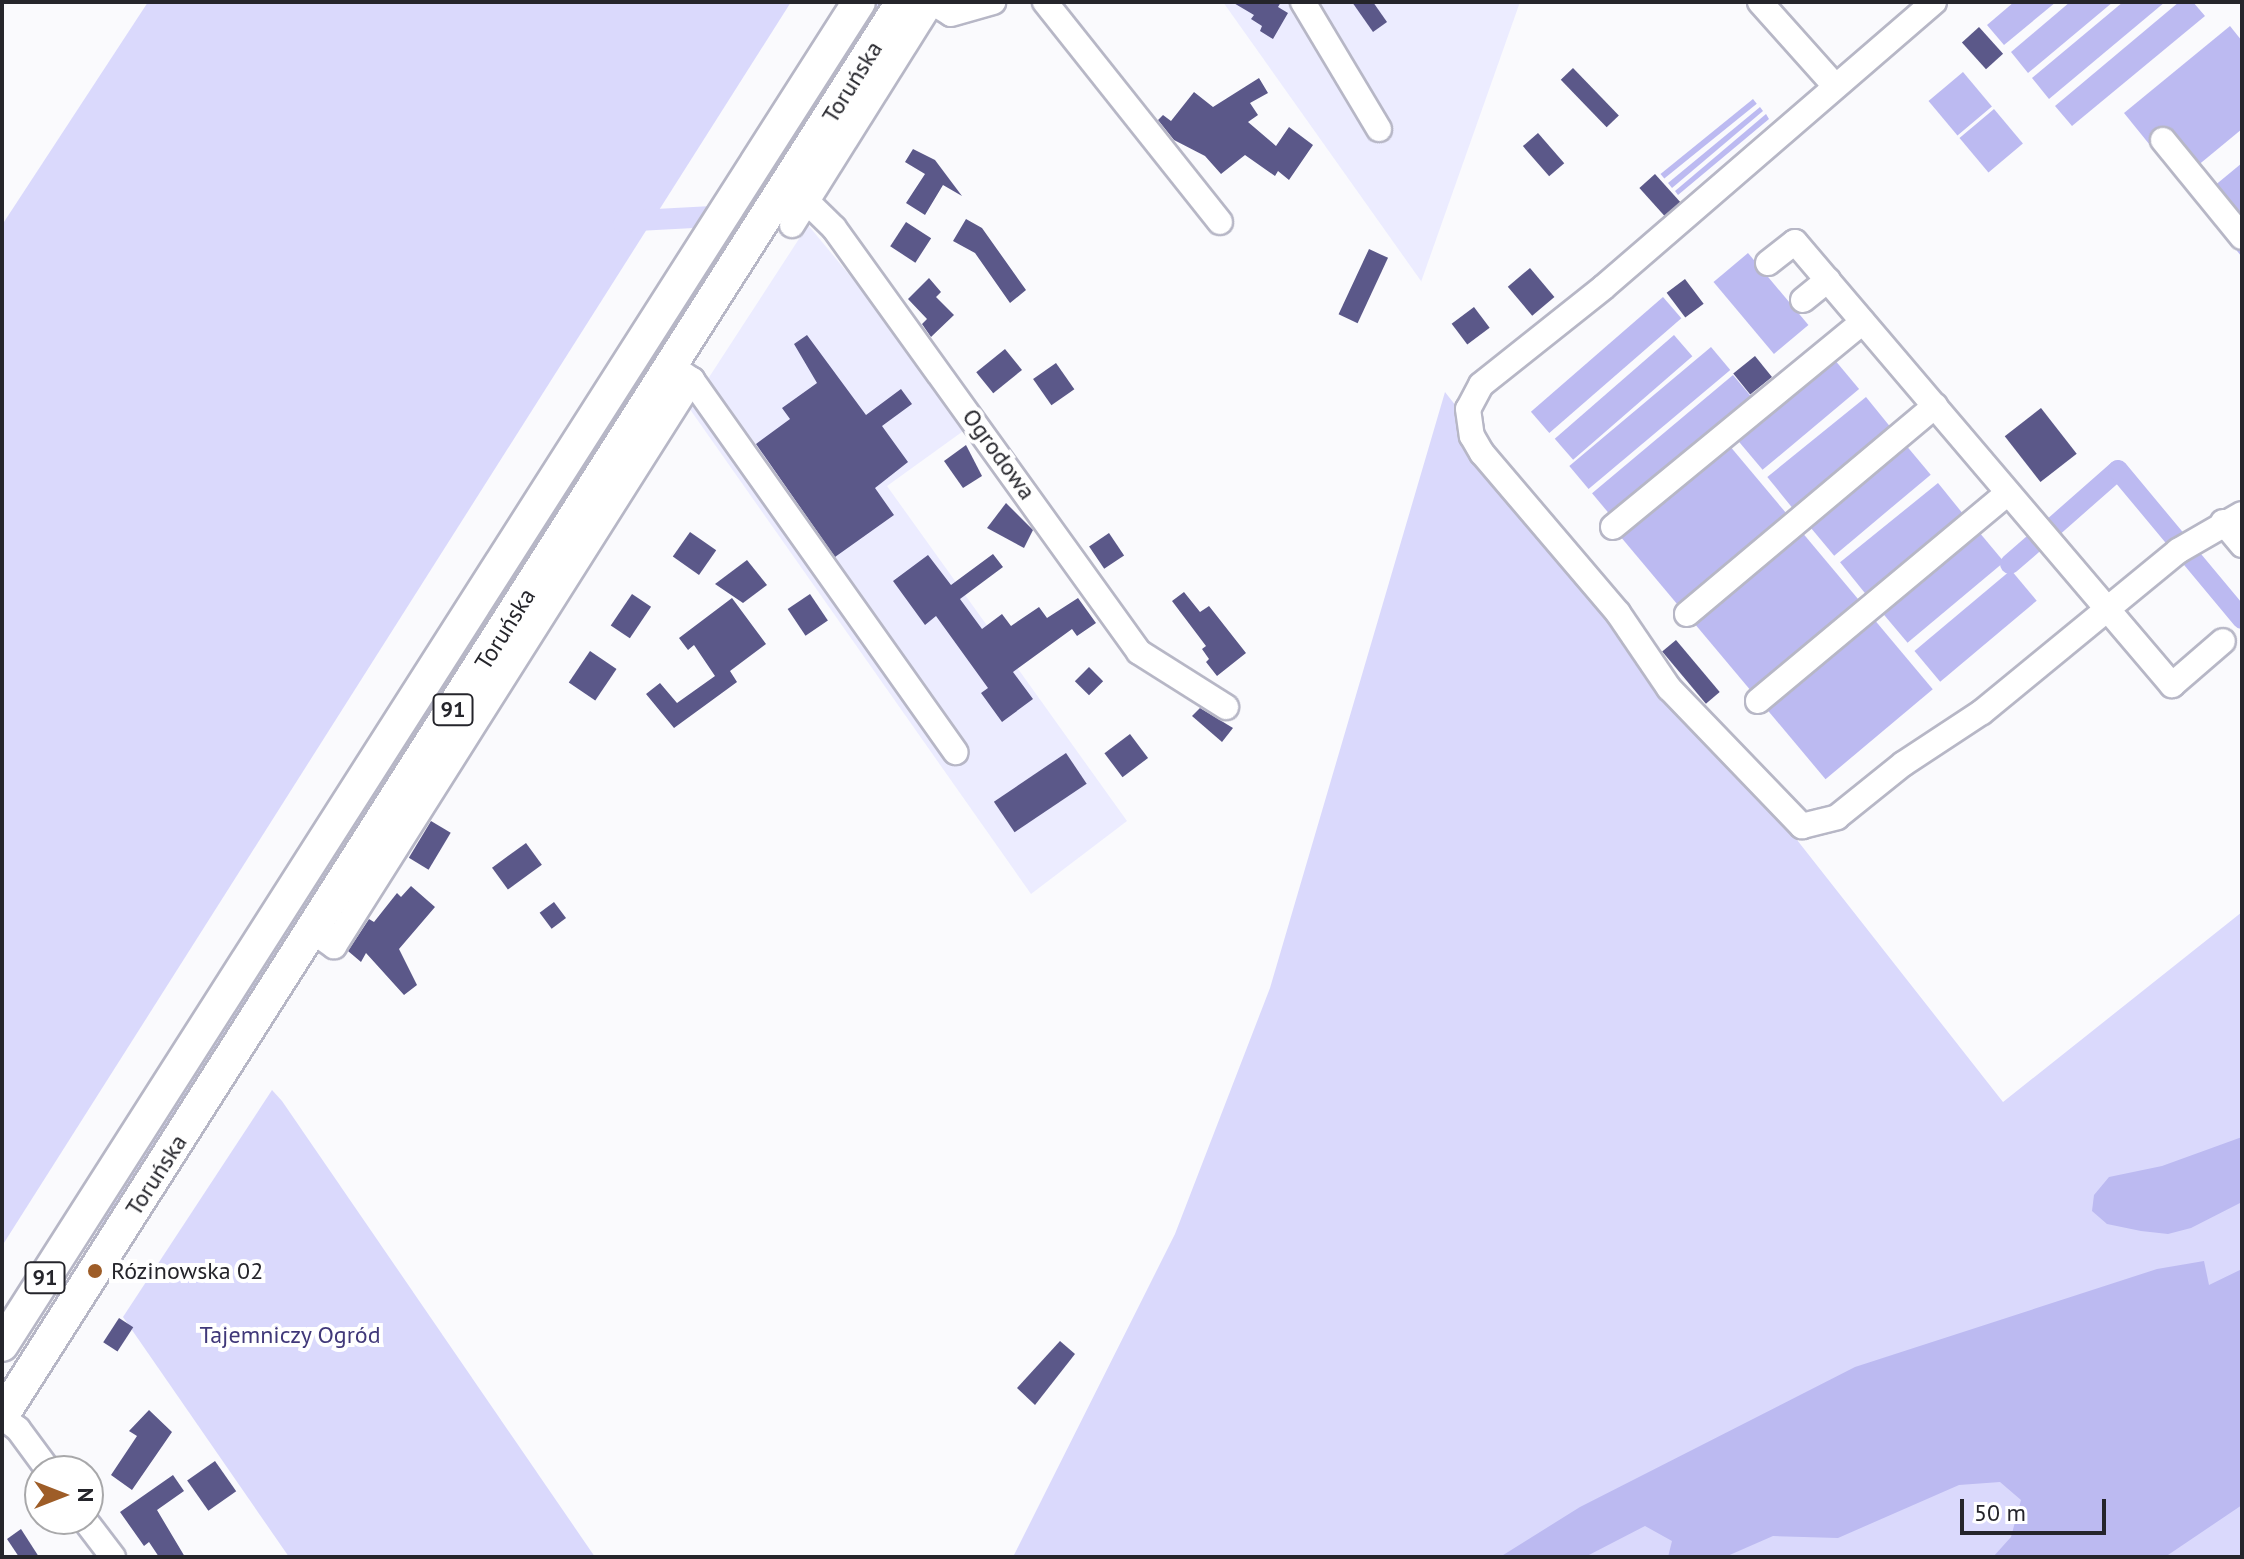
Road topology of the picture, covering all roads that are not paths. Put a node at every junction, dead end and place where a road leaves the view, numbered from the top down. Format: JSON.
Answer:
{"nodes":[{"id":1,"x":859,"y":2,"type":"edge"},
{"id":2,"x":902,"y":2,"type":"edge"},
{"id":3,"x":932,"y":2,"type":"edge"},
{"id":4,"x":993,"y":2,"type":"edge"},
{"id":5,"x":1045,"y":2,"type":"edge"},
{"id":6,"x":1303,"y":2,"type":"edge"},
{"id":7,"x":1760,"y":2,"type":"edge"},
{"id":8,"x":1934,"y":2,"type":"edge"},
{"id":9,"x":1835,"y":86,"type":"junction"},
{"id":10,"x":1379,"y":129,"type":"dead end"},
{"id":11,"x":2163,"y":140,"type":"dead end"},
{"id":12,"x":797,"y":191,"type":"junction"},
{"id":13,"x":1220,"y":222,"type":"dead end"},
{"id":14,"x":792,"y":225,"type":"dead end"},
{"id":15,"x":2242,"y":237,"type":"edge"},
{"id":16,"x":1768,"y":263,"type":"dead end"},
{"id":17,"x":1828,"y":280,"type":"junction"},
{"id":18,"x":1803,"y":300,"type":"dead end"},
{"id":19,"x":1863,"y":322,"type":"junction"},
{"id":20,"x":682,"y":373,"type":"junction"},
{"id":21,"x":1935,"y":406,"type":"junction"},
{"id":22,"x":2008,"y":493,"type":"junction"},
{"id":23,"x":2232,"y":518,"type":"edge"},
{"id":24,"x":1613,"y":527,"type":"dead end"},
{"id":25,"x":2242,"y":545,"type":"edge"},
{"id":26,"x":2108,"y":608,"type":"junction"},
{"id":27,"x":1687,"y":614,"type":"dead end"},
{"id":28,"x":2223,"y":641,"type":"dead end"},
{"id":29,"x":1758,"y":701,"type":"dead end"},
{"id":30,"x":1226,"y":707,"type":"dead end"},
{"id":31,"x":955,"y":752,"type":"dead end"},
{"id":32,"x":2,"y":1345,"type":"edge"},
{"id":33,"x":2,"y":1417,"type":"edge"},
{"id":34,"x":37,"y":1455,"type":"edge"},
{"id":35,"x":96,"y":1535,"type":"edge"},
{"id":36,"x":113,"y":1557,"type":"edge"}],
"edges":[{"from":1,"to":32,"type":"main road","name":"Toruńska","number":"91"},
{"from":2,"to":12,"type":"main road","name":"Toruńska","number":"91"},
{"from":3,"to":4,"type":"street"},
{"from":3,"to":12,"type":"street"},
{"from":5,"to":13,"type":"street"},
{"from":6,"to":10,"type":"street"},
{"from":7,"to":9,"type":"street"},
{"from":8,"to":9,"type":"street"},
{"from":9,"to":26,"type":"street"},
{"from":11,"to":15,"type":"street"},
{"from":12,"to":14,"type":"street"},
{"from":12,"to":20,"type":"main road","name":"Toruńska","number":"91"},
{"from":12,"to":30,"type":"street","name":"Ogrodowa"},
{"from":16,"to":17,"type":"street"},
{"from":17,"to":18,"type":"street"},
{"from":17,"to":19,"type":"street"},
{"from":19,"to":21,"type":"street"},
{"from":19,"to":24,"type":"street"},
{"from":20,"to":31,"type":"street"},
{"from":20,"to":33,"type":"main road","name":"Toruńska","number":"91"},
{"from":21,"to":22,"type":"street"},
{"from":21,"to":27,"type":"street"},
{"from":22,"to":26,"type":"street"},
{"from":22,"to":29,"type":"street"},
{"from":23,"to":25,"type":"street"},
{"from":23,"to":26,"type":"street"},
{"from":26,"to":28,"type":"street"},
{"from":33,"to":34,"type":"street"},
{"from":35,"to":36,"type":"street"}]}
